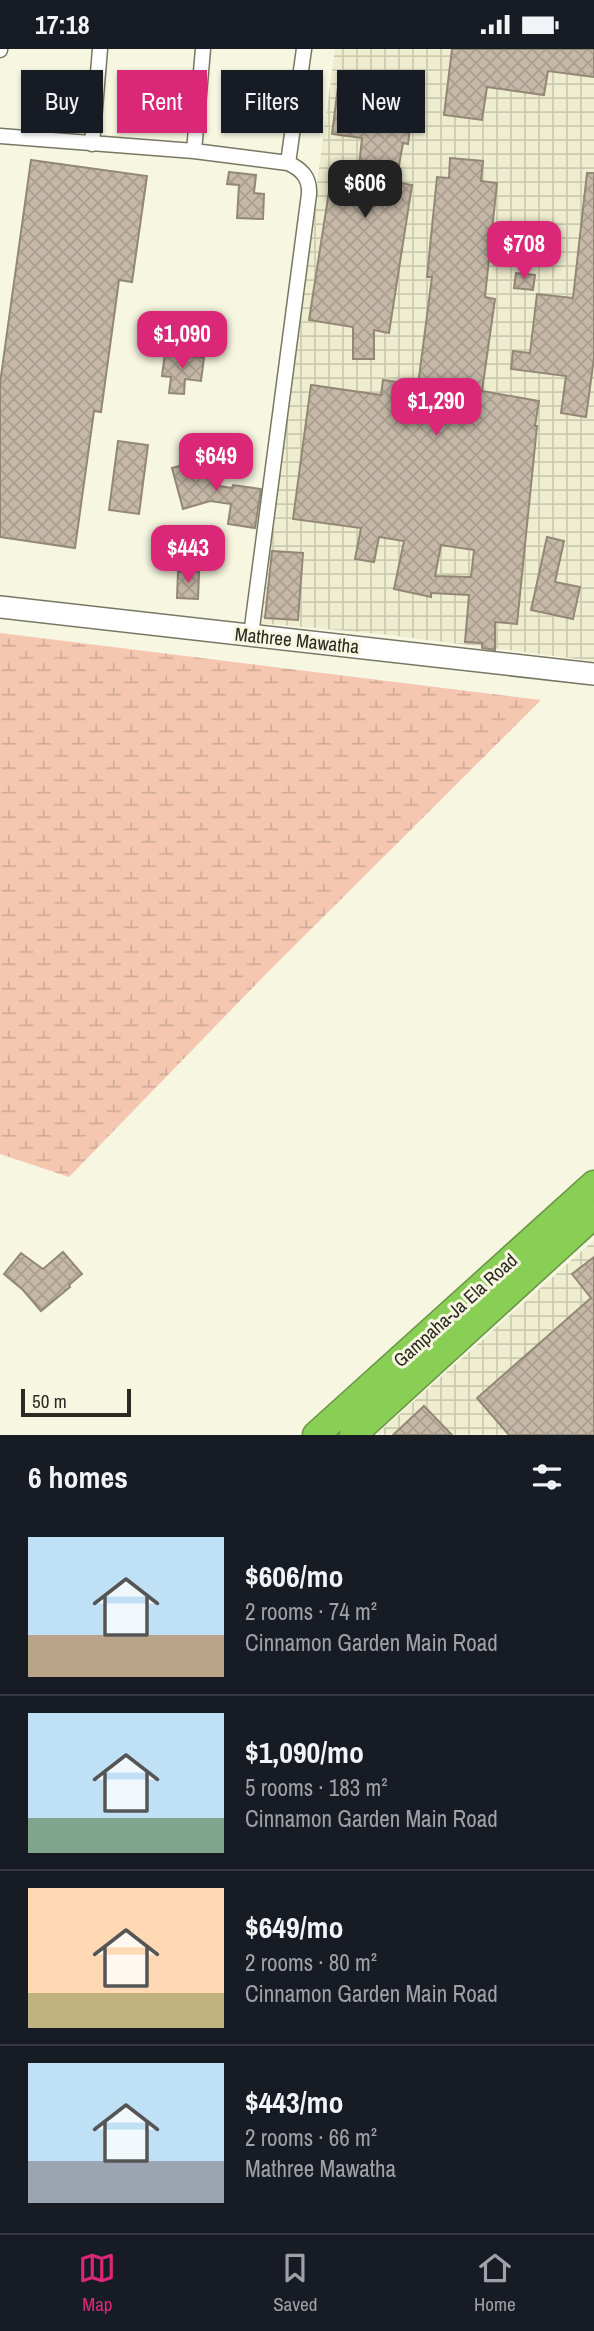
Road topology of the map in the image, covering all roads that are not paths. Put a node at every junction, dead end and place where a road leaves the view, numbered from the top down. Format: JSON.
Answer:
{"nodes":[{"id":1,"x":100,"y":49,"type":"edge"},
{"id":2,"x":203,"y":49,"type":"edge"},
{"id":3,"x":304,"y":49,"type":"edge"},
{"id":4,"x":0,"y":136,"type":"edge"},
{"id":5,"x":92,"y":144,"type":"junction"},
{"id":6,"x":194,"y":152,"type":"junction"},
{"id":7,"x":288,"y":163,"type":"junction"},
{"id":8,"x":0,"y":607,"type":"edge"},
{"id":9,"x":251,"y":635,"type":"junction"},
{"id":10,"x":594,"y":674,"type":"edge"},
{"id":11,"x":594,"y":1184,"type":"edge"},
{"id":12,"x":594,"y":1215,"type":"edge"},
{"id":13,"x":316,"y":1435,"type":"edge"},
{"id":14,"x":353,"y":1435,"type":"edge"}],
"edges":[{"from":1,"to":5,"type":"street"},
{"from":2,"to":6,"type":"street"},
{"from":3,"to":7,"type":"street"},
{"from":4,"to":5,"type":"street"},
{"from":5,"to":6,"type":"street"},
{"from":6,"to":7,"type":"street"},
{"from":7,"to":9,"type":"street"},
{"from":8,"to":9,"type":"street","name":"Mathree Mawatha"},
{"from":9,"to":10,"type":"street","name":"Mathree Mawatha"},
{"from":11,"to":13,"type":"highway","name":"Gampaha-Ja Ela Road"},
{"from":12,"to":14,"type":"highway","name":"Gampaha-Ja Ela Road"}]}
